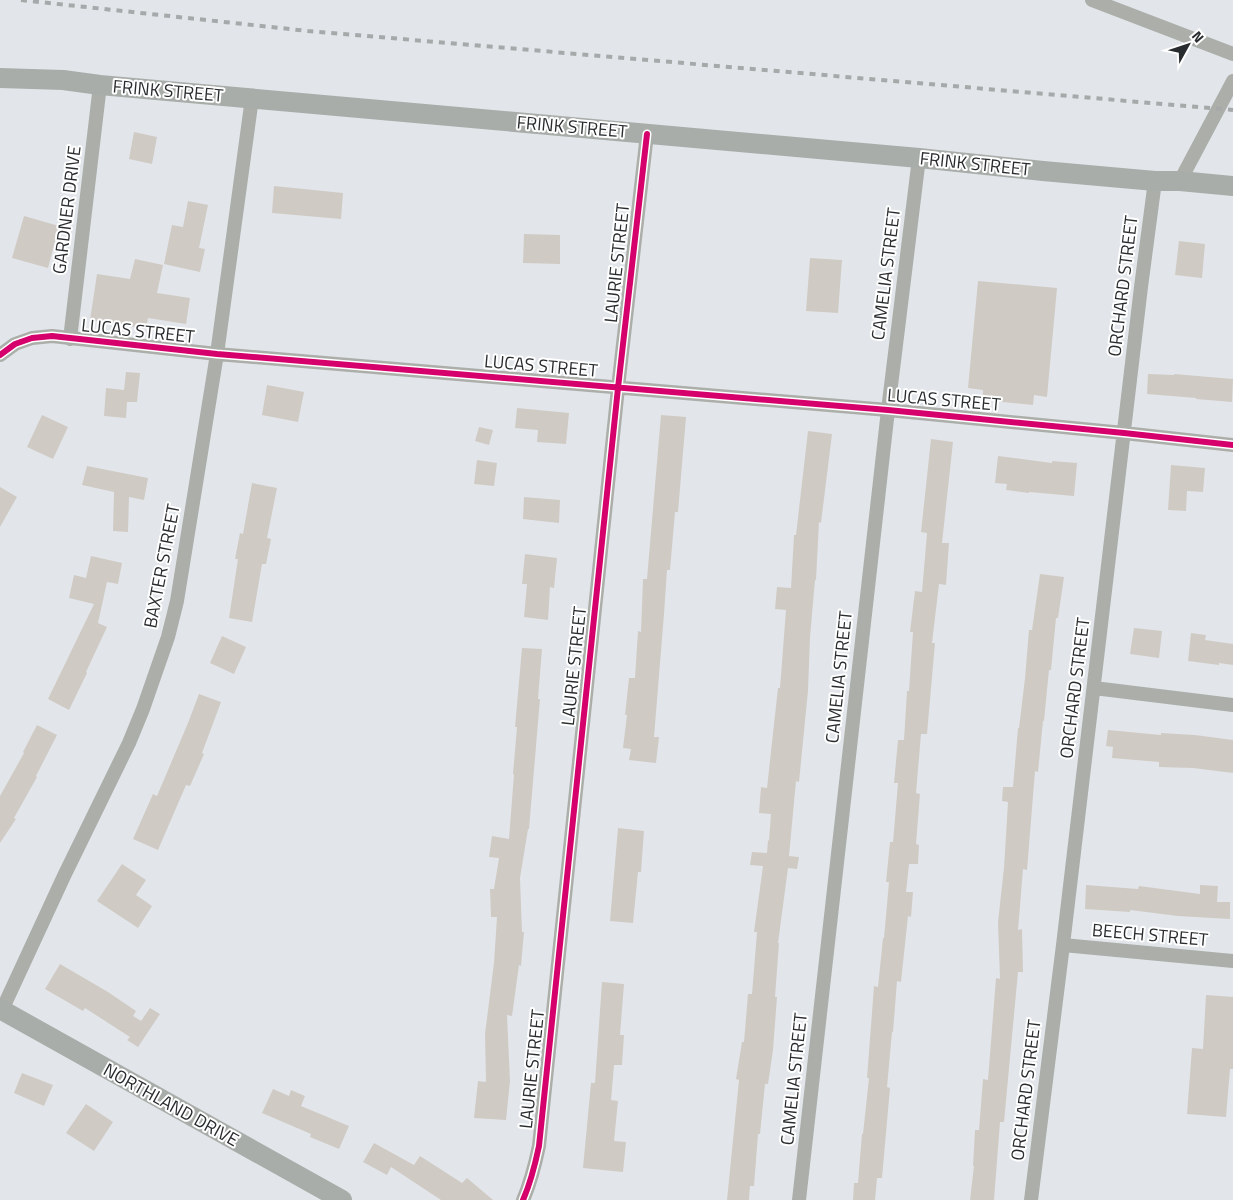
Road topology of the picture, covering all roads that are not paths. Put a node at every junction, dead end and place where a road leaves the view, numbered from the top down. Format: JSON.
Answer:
{"nodes":[{"id":1,"x":1092,"y":0,"type":"edge"},
{"id":2,"x":1233,"y":54,"type":"edge"},
{"id":3,"x":0,"y":78,"type":"edge"},
{"id":4,"x":1233,"y":81,"type":"edge"},
{"id":5,"x":100,"y":85,"type":"junction"},
{"id":6,"x":252,"y":98,"type":"junction"},
{"id":7,"x":647,"y":134,"type":"junction"},
{"id":8,"x":919,"y":158,"type":"junction"},
{"id":9,"x":1155,"y":181,"type":"junction"},
{"id":10,"x":1180,"y":181,"type":"junction"},
{"id":11,"x":1233,"y":186,"type":"edge"},
{"id":12,"x":70,"y":339,"type":"junction"},
{"id":13,"x":217,"y":354,"type":"junction"},
{"id":14,"x":0,"y":355,"type":"edge"},
{"id":15,"x":618,"y":388,"type":"junction"},
{"id":16,"x":888,"y":410,"type":"junction"},
{"id":17,"x":1124,"y":433,"type":"junction"},
{"id":18,"x":1233,"y":445,"type":"edge"},
{"id":19,"x":1094,"y":688,"type":"junction"},
{"id":20,"x":1233,"y":705,"type":"edge"},
{"id":21,"x":1063,"y":945,"type":"junction"},
{"id":22,"x":1233,"y":961,"type":"edge"},
{"id":23,"x":1,"y":1010,"type":"edge"},
{"id":24,"x":342,"y":1200,"type":"edge"},
{"id":25,"x":523,"y":1200,"type":"edge"},
{"id":26,"x":799,"y":1200,"type":"edge"},
{"id":27,"x":1031,"y":1200,"type":"edge"}],
"edges":[{"from":1,"to":2,"type":"street"},
{"from":3,"to":5,"type":"main road","name":"FRINK STREET"},
{"from":4,"to":10,"type":"street"},
{"from":5,"to":6,"type":"main road","name":"FRINK STREET"},
{"from":5,"to":12,"type":"street","name":"GARDNER DRIVE"},
{"from":6,"to":7,"type":"main road","name":"FRINK STREET"},
{"from":6,"to":13,"type":"street","name":"BAXTER STREET"},
{"from":7,"to":8,"type":"main road","name":"FRINK STREET"},
{"from":7,"to":15,"type":"street","name":"LAURIE STREET"},
{"from":8,"to":9,"type":"main road","name":"FRINK STREET"},
{"from":8,"to":16,"type":"street","name":"CAMELIA STREET"},
{"from":9,"to":10,"type":"main road","name":"FRINK STREET"},
{"from":9,"to":17,"type":"street","name":"ORCHARD STREET"},
{"from":10,"to":11,"type":"main road","name":"FRINK STREET"},
{"from":12,"to":13,"type":"street","name":"LUCAS STREET"},
{"from":12,"to":14,"type":"street","name":"LUCAS STREET"},
{"from":13,"to":15,"type":"street","name":"LUCAS STREET"},
{"from":13,"to":23,"type":"street","name":"BAXTER STREET"},
{"from":15,"to":16,"type":"street","name":"LUCAS STREET"},
{"from":15,"to":25,"type":"street","name":"LAURIE STREET"},
{"from":16,"to":17,"type":"street","name":"LUCAS STREET"},
{"from":16,"to":26,"type":"street","name":"CAMELIA STREET"},
{"from":17,"to":18,"type":"street","name":"LUCAS STREET"},
{"from":17,"to":19,"type":"street","name":"ORCHARD STREET"},
{"from":19,"to":20,"type":"street"},
{"from":19,"to":21,"type":"street","name":"ORCHARD STREET"},
{"from":21,"to":22,"type":"street","name":"BEECH STREET"},
{"from":21,"to":27,"type":"street","name":"ORCHARD STREET"},
{"from":23,"to":24,"type":"main road","name":"NORTHLAND DRIVE"}]}
